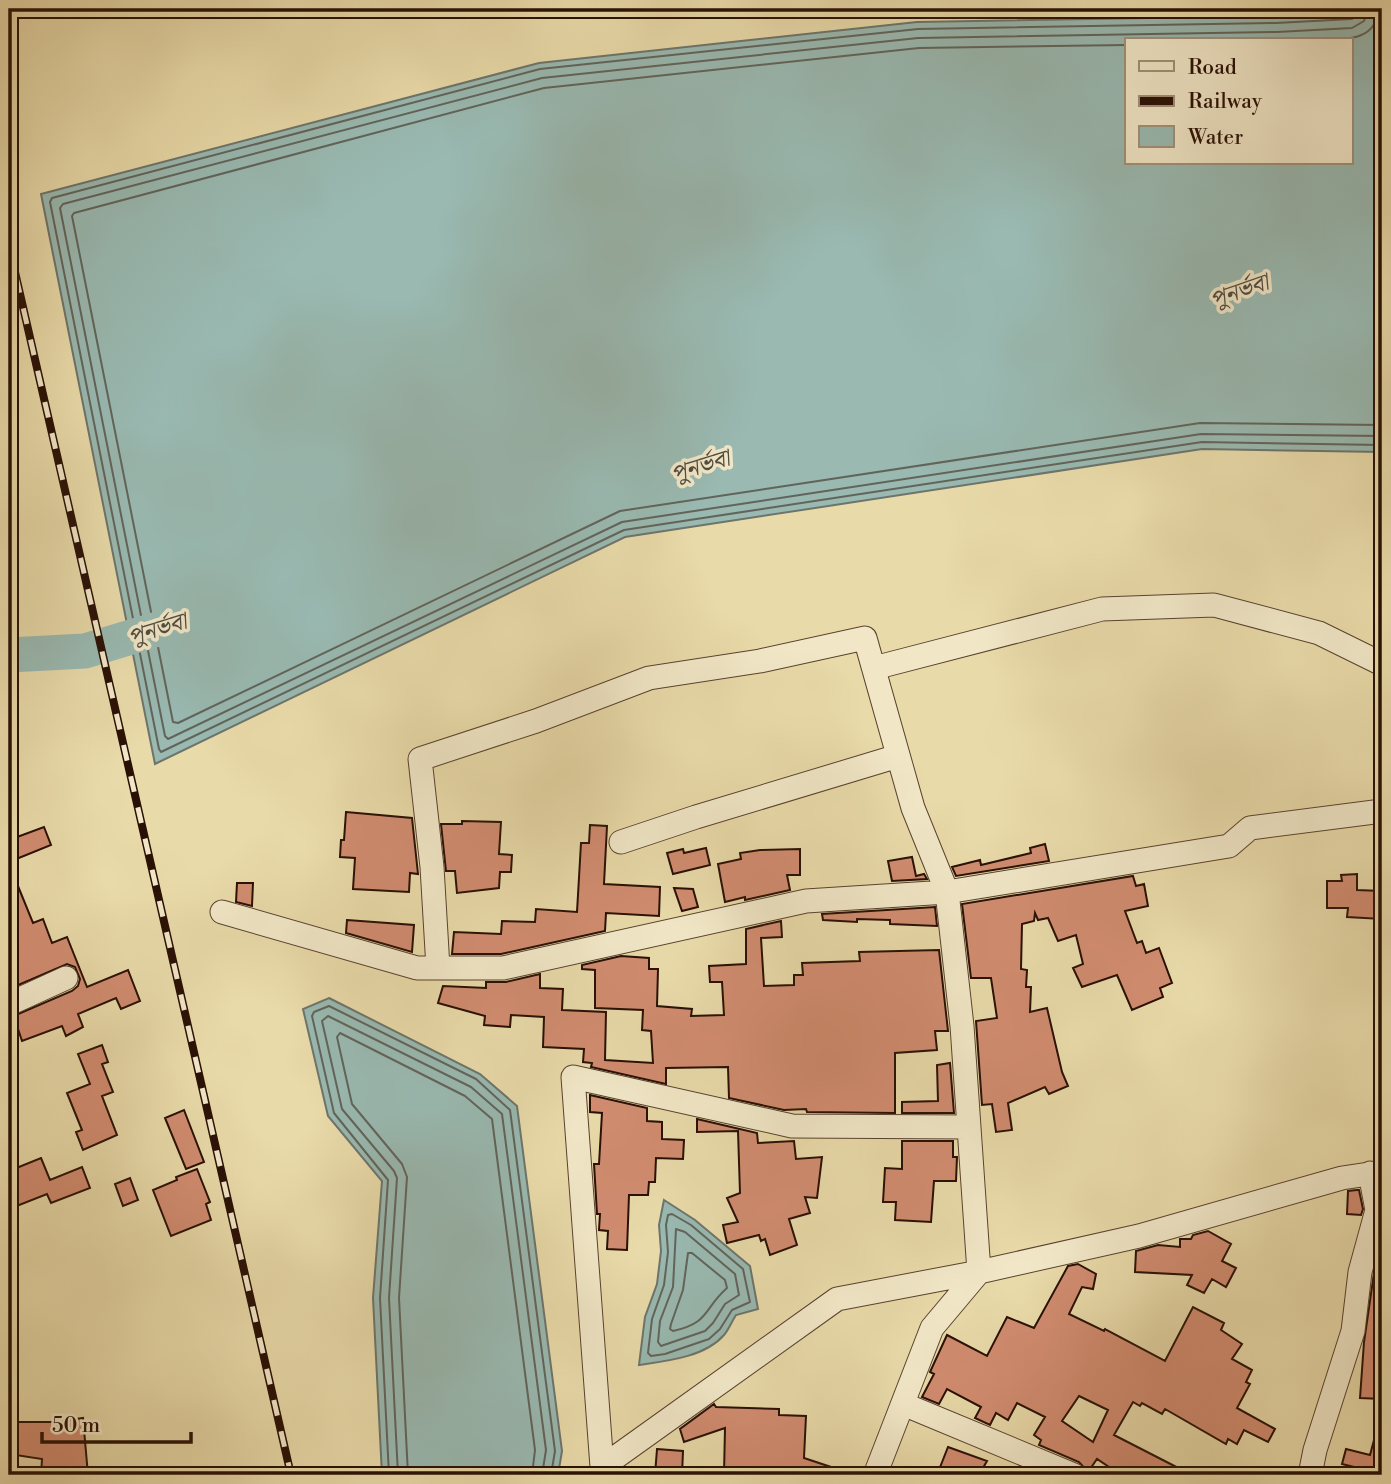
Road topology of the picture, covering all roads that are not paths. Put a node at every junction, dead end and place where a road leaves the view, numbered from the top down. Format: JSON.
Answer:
{"nodes":[{"id":1,"x":1382,"y":664,"type":"edge"},
{"id":2,"x":874,"y":668,"type":"junction"},
{"id":3,"x":898,"y":756,"type":"junction"},
{"id":4,"x":1382,"y":811,"type":"edge"},
{"id":5,"x":621,"y":842,"type":"dead end"},
{"id":6,"x":947,"y":892,"type":"junction"},
{"id":7,"x":222,"y":912,"type":"dead end"},
{"id":8,"x":438,"y":968,"type":"junction"},
{"id":9,"x":66,"y":978,"type":"dead end"},
{"id":10,"x":9,"y":1004,"type":"edge"},
{"id":11,"x":969,"y":1127,"type":"junction"},
{"id":12,"x":1376,"y":1172,"type":"edge"},
{"id":13,"x":979,"y":1272,"type":"junction"},
{"id":14,"x":903,"y":1404,"type":"junction"},
{"id":15,"x":601,"y":1471,"type":"edge"},
{"id":16,"x":876,"y":1475,"type":"edge"},
{"id":17,"x":1074,"y":1475,"type":"edge"},
{"id":18,"x":1310,"y":1475,"type":"edge"}],
"edges":[{"from":1,"to":2,"type":"street"},
{"from":2,"to":3,"type":"street"},
{"from":2,"to":8,"type":"street"},
{"from":3,"to":5,"type":"street"},
{"from":3,"to":6,"type":"street"},
{"from":4,"to":6,"type":"street"},
{"from":6,"to":8,"type":"street"},
{"from":6,"to":11,"type":"street"},
{"from":7,"to":8,"type":"street"},
{"from":9,"to":10,"type":"street"},
{"from":11,"to":13,"type":"street"},
{"from":11,"to":15,"type":"street"},
{"from":12,"to":13,"type":"street"},
{"from":12,"to":18,"type":"street"},
{"from":13,"to":14,"type":"street"},
{"from":13,"to":15,"type":"street"},
{"from":14,"to":16,"type":"street"},
{"from":14,"to":17,"type":"street"}]}
